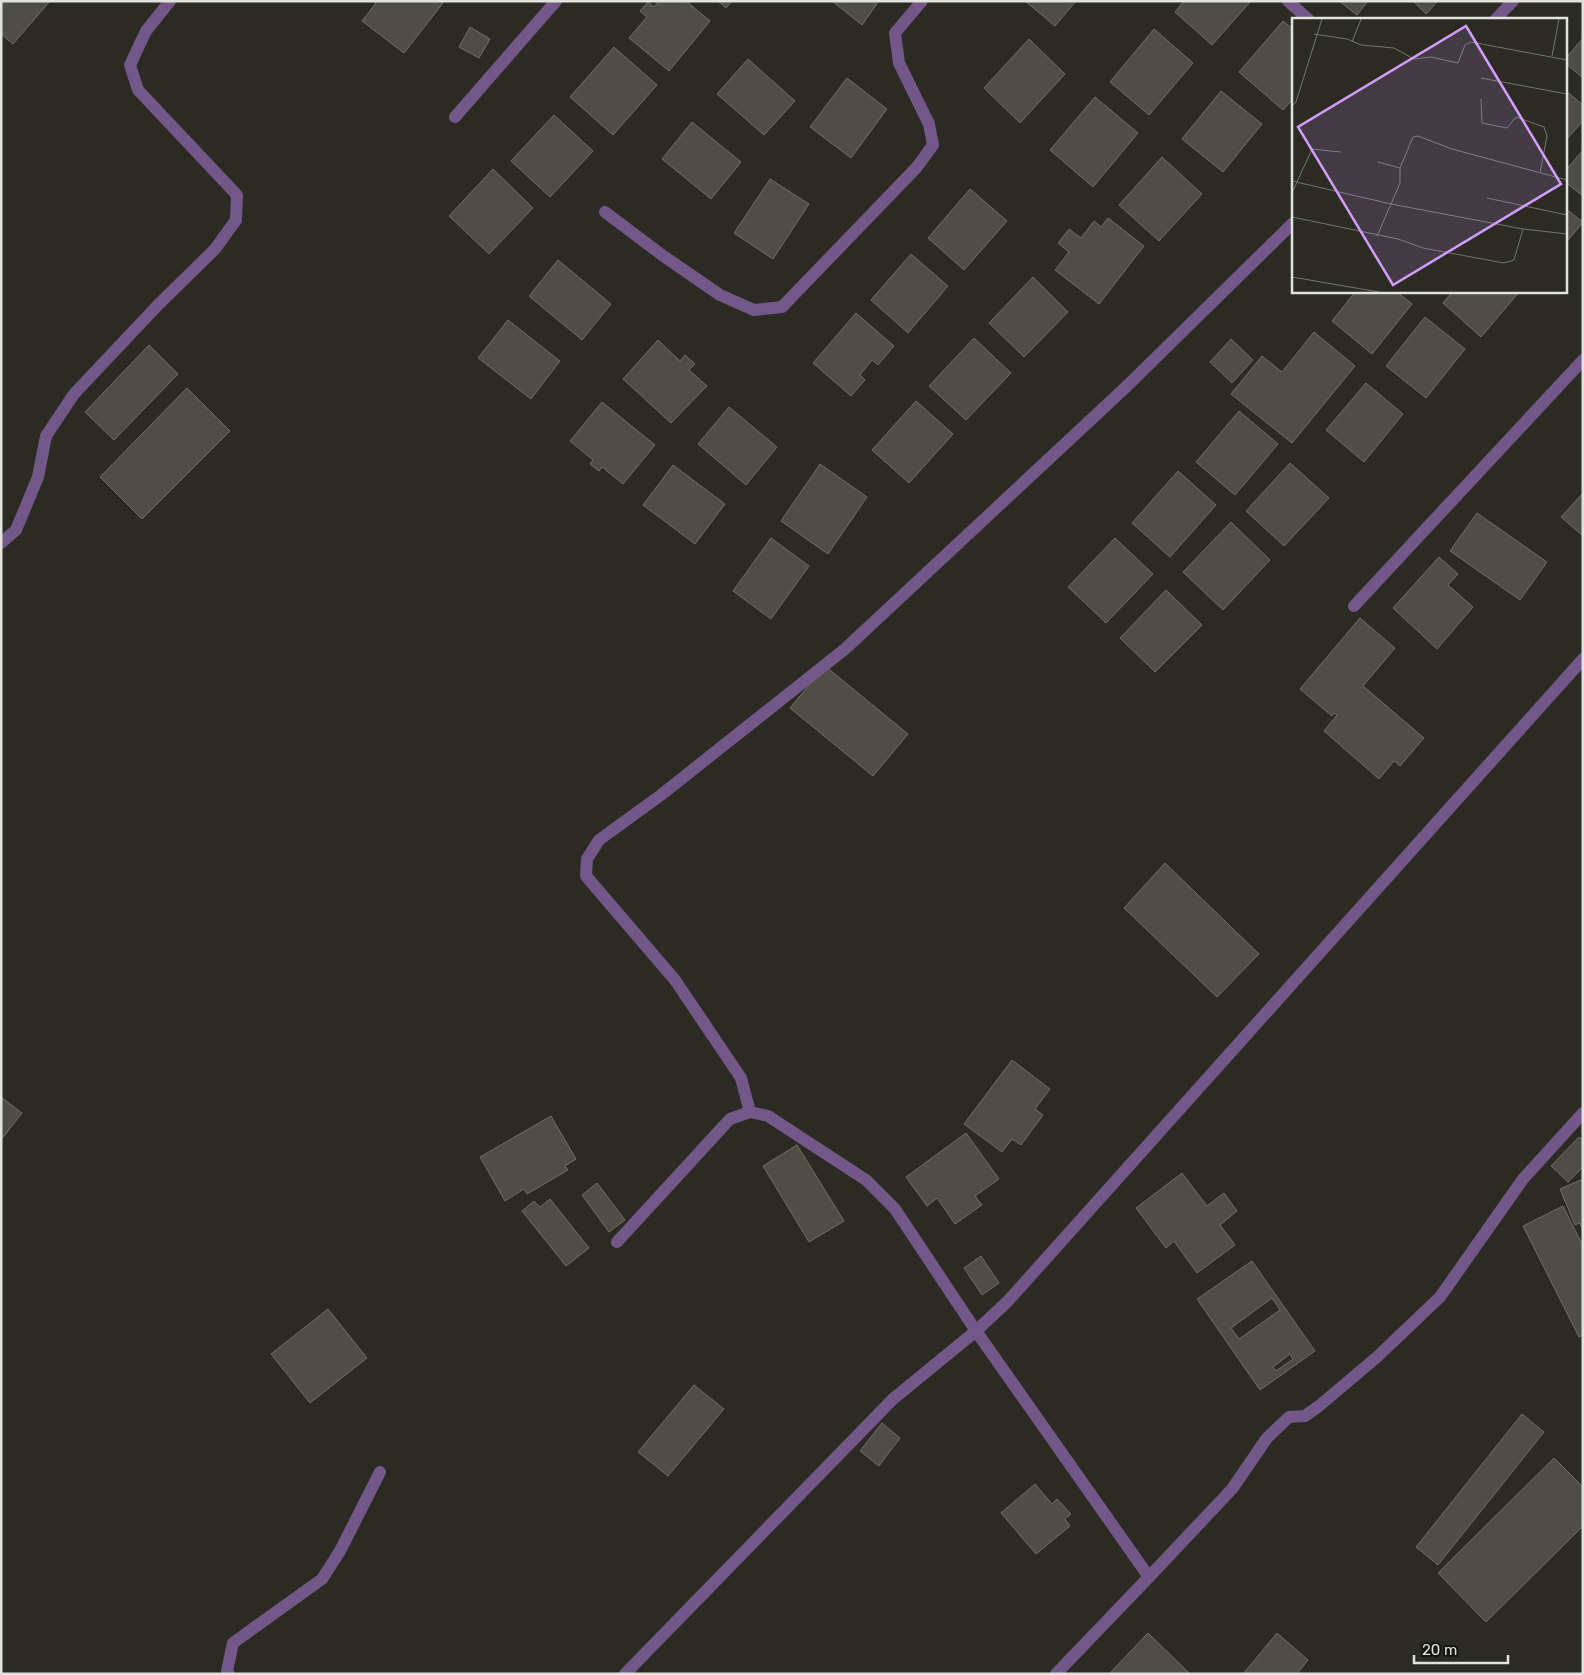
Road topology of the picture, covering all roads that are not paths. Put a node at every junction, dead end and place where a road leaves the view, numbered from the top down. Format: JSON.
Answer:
{"nodes":[{"id":1,"x":170,"y":1,"type":"edge"},
{"id":2,"x":556,"y":1,"type":"edge"},
{"id":3,"x":922,"y":1,"type":"edge"},
{"id":4,"x":1288,"y":1,"type":"edge"},
{"id":5,"x":1513,"y":1,"type":"edge"},
{"id":6,"x":1307,"y":18,"type":"edge"},
{"id":7,"x":1497,"y":18,"type":"edge"},
{"id":8,"x":455,"y":117,"type":"dead end"},
{"id":9,"x":605,"y":212,"type":"dead end"},
{"id":10,"x":1292,"y":224,"type":"edge"},
{"id":11,"x":1583,"y":360,"type":"edge"},
{"id":12,"x":1,"y":543,"type":"edge"},
{"id":13,"x":1354,"y":606,"type":"dead end"},
{"id":14,"x":1583,"y":659,"type":"edge"},
{"id":15,"x":750,"y":1112,"type":"junction"},
{"id":16,"x":1583,"y":1113,"type":"edge"},
{"id":17,"x":617,"y":1242,"type":"dead end"},
{"id":18,"x":976,"y":1331,"type":"junction"},
{"id":19,"x":380,"y":1472,"type":"dead end"},
{"id":20,"x":1149,"y":1578,"type":"junction"},
{"id":21,"x":229,"y":1674,"type":"edge"},
{"id":22,"x":625,"y":1674,"type":"edge"},
{"id":23,"x":1056,"y":1674,"type":"edge"}],
"edges":[{"from":1,"to":12,"type":"street"},
{"from":2,"to":8,"type":"street"},
{"from":3,"to":9,"type":"street"},
{"from":4,"to":6,"type":"street"},
{"from":5,"to":7,"type":"street"},
{"from":10,"to":15,"type":"street"},
{"from":11,"to":13,"type":"street"},
{"from":14,"to":18,"type":"street"},
{"from":15,"to":17,"type":"street"},
{"from":15,"to":18,"type":"street"},
{"from":16,"to":20,"type":"street"},
{"from":18,"to":20,"type":"street"},
{"from":18,"to":22,"type":"street"},
{"from":19,"to":21,"type":"street"},
{"from":20,"to":23,"type":"street"}]}
